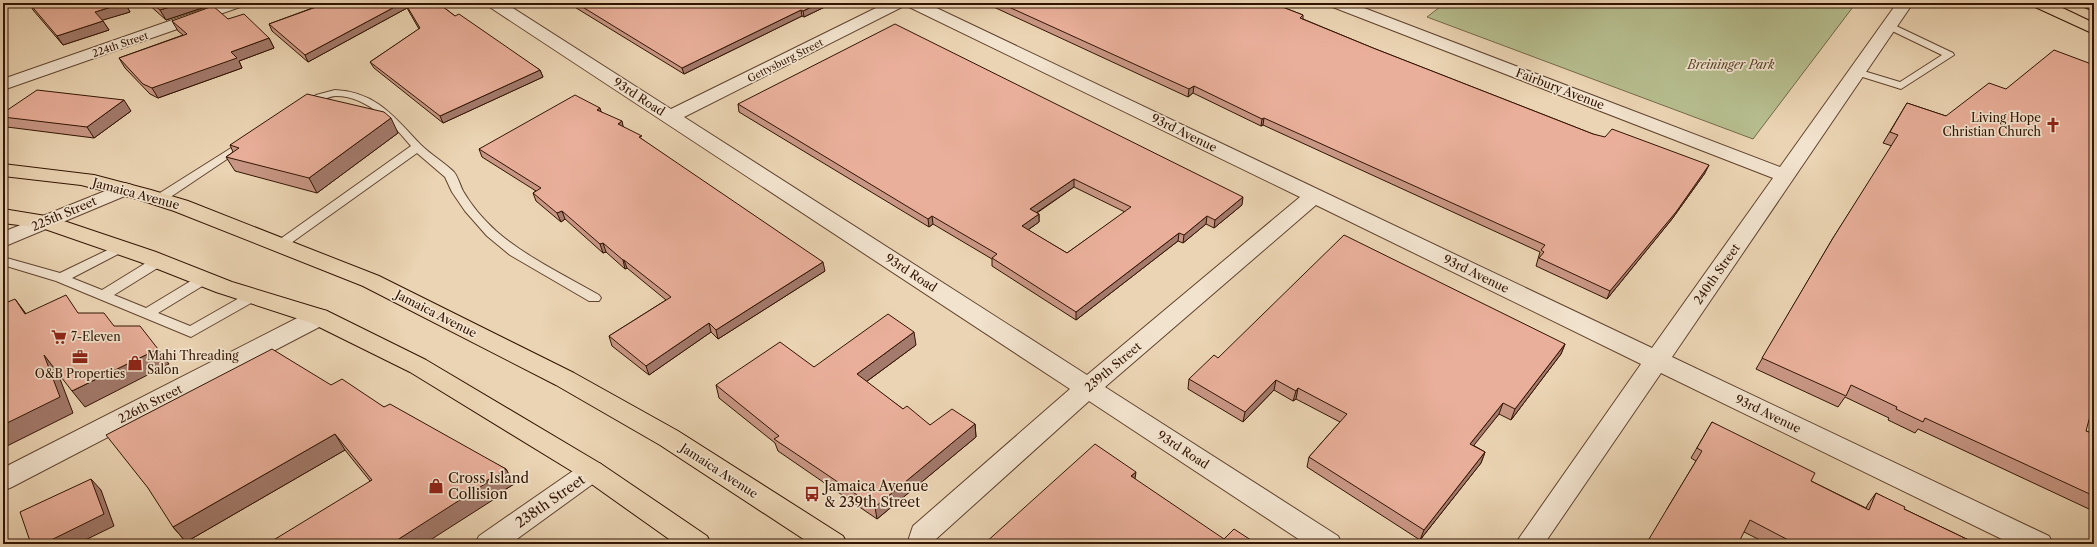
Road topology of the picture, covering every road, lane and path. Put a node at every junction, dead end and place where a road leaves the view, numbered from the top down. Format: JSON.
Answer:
{"nodes":[{"id":1,"x":237,"y":3,"type":"edge"},
{"id":2,"x":494,"y":3,"type":"edge"},
{"id":3,"x":899,"y":3,"type":"edge"},
{"id":4,"x":913,"y":3,"type":"edge"},
{"id":5,"x":1336,"y":3,"type":"edge"},
{"id":6,"x":1905,"y":3,"type":"edge"},
{"id":7,"x":2039,"y":3,"type":"edge"},
{"id":8,"x":2088,"y":3,"type":"edge"},
{"id":9,"x":2094,"y":6,"type":"edge"},
{"id":10,"x":1890,"y":26,"type":"junction"},
{"id":11,"x":2094,"y":29,"type":"edge"},
{"id":12,"x":1857,"y":72,"type":"junction"},
{"id":13,"x":3,"y":85,"type":"edge"},
{"id":14,"x":295,"y":111,"type":"edge"},
{"id":15,"x":670,"y":117,"type":"junction"},
{"id":16,"x":256,"y":135,"type":"edge"},
{"id":17,"x":417,"y":147,"type":"junction"},
{"id":18,"x":3,"y":170,"type":"edge"},
{"id":19,"x":1785,"y":176,"type":"junction"},
{"id":20,"x":124,"y":189,"type":"junction"},
{"id":21,"x":1314,"y":196,"type":"junction"},
{"id":22,"x":159,"y":199,"type":"junction"},
{"id":23,"x":3,"y":216,"type":"edge"},
{"id":24,"x":45,"y":222,"type":"junction"},
{"id":25,"x":3,"y":240,"type":"edge"},
{"id":26,"x":280,"y":245,"type":"junction"},
{"id":27,"x":120,"y":248,"type":"junction"},
{"id":28,"x":3,"y":261,"type":"edge"},
{"id":29,"x":159,"y":261,"type":"junction"},
{"id":30,"x":61,"y":278,"type":"junction"},
{"id":31,"x":204,"y":279,"type":"junction"},
{"id":32,"x":103,"y":296,"type":"junction"},
{"id":33,"x":253,"y":296,"type":"junction"},
{"id":34,"x":594,"y":298,"type":"dead end"},
{"id":35,"x":147,"y":314,"type":"junction"},
{"id":36,"x":319,"y":317,"type":"junction"},
{"id":37,"x":1657,"y":361,"type":"junction"},
{"id":38,"x":1088,"y":388,"type":"junction"},
{"id":39,"x":592,"y":472,"type":"junction"},
{"id":40,"x":3,"y":480,"type":"edge"},
{"id":41,"x":488,"y":544,"type":"edge"},
{"id":42,"x":697,"y":544,"type":"edge"},
{"id":43,"x":833,"y":544,"type":"edge"},
{"id":44,"x":921,"y":544,"type":"edge"},
{"id":45,"x":1328,"y":544,"type":"edge"},
{"id":46,"x":1528,"y":544,"type":"edge"},
{"id":47,"x":2039,"y":544,"type":"edge"}],
"edges":[{"from":1,"to":13,"type":"street","name":"224th Street"},
{"from":2,"to":15,"type":"street","name":"93rd Road"},
{"from":3,"to":15,"type":"street","name":"Gettysburg Street"},
{"from":4,"to":21,"type":"street","name":"93rd Avenue"},
{"from":5,"to":19,"type":"street","name":"Fairbury Avenue"},
{"from":6,"to":10,"type":"street","name":"240th Street"},
{"from":7,"to":11,"type":"main road"},
{"from":8,"to":9,"type":"main road"},
{"from":10,"to":12,"type":"street","name":"240th Street"},
{"from":10,"to":12,"type":"lane"},
{"from":12,"to":19,"type":"street","name":"240th Street"},
{"from":14,"to":17,"type":"lane"},
{"from":15,"to":38,"type":"street","name":"93rd Road"},
{"from":16,"to":22,"type":"lane"},
{"from":17,"to":26,"type":"lane"},
{"from":17,"to":34,"type":"lane"},
{"from":18,"to":20,"type":"main road","name":"Jamaica Avenue"},
{"from":19,"to":37,"type":"street","name":"240th Street"},
{"from":20,"to":22,"type":"main road","name":"Jamaica Avenue"},
{"from":20,"to":24,"type":"street","name":"225th Street"},
{"from":21,"to":37,"type":"street","name":"93rd Avenue"},
{"from":21,"to":38,"type":"street","name":"239th Street"},
{"from":22,"to":26,"type":"main road","name":"Jamaica Avenue"},
{"from":23,"to":24,"type":"main road"},
{"from":24,"to":25,"type":"street","name":"225th Street"},
{"from":24,"to":27,"type":"main road"},
{"from":26,"to":43,"type":"main road","name":"Jamaica Avenue"},
{"from":27,"to":29,"type":"main road"},
{"from":27,"to":30,"type":"lane"},
{"from":28,"to":30,"type":"lane"},
{"from":29,"to":31,"type":"main road"},
{"from":29,"to":32,"type":"lane"},
{"from":30,"to":32,"type":"lane"},
{"from":31,"to":33,"type":"main road"},
{"from":31,"to":35,"type":"lane"},
{"from":32,"to":35,"type":"lane"},
{"from":33,"to":35,"type":"lane"},
{"from":33,"to":36,"type":"main road"},
{"from":36,"to":39,"type":"main road"},
{"from":36,"to":40,"type":"street","name":"226th Street"},
{"from":37,"to":46,"type":"street","name":"240th Street"},
{"from":37,"to":47,"type":"street","name":"93rd Avenue"},
{"from":38,"to":44,"type":"street","name":"239th Street"},
{"from":38,"to":45,"type":"street","name":"93rd Road"},
{"from":39,"to":41,"type":"street","name":"238th Street"},
{"from":39,"to":42,"type":"main road"}]}
